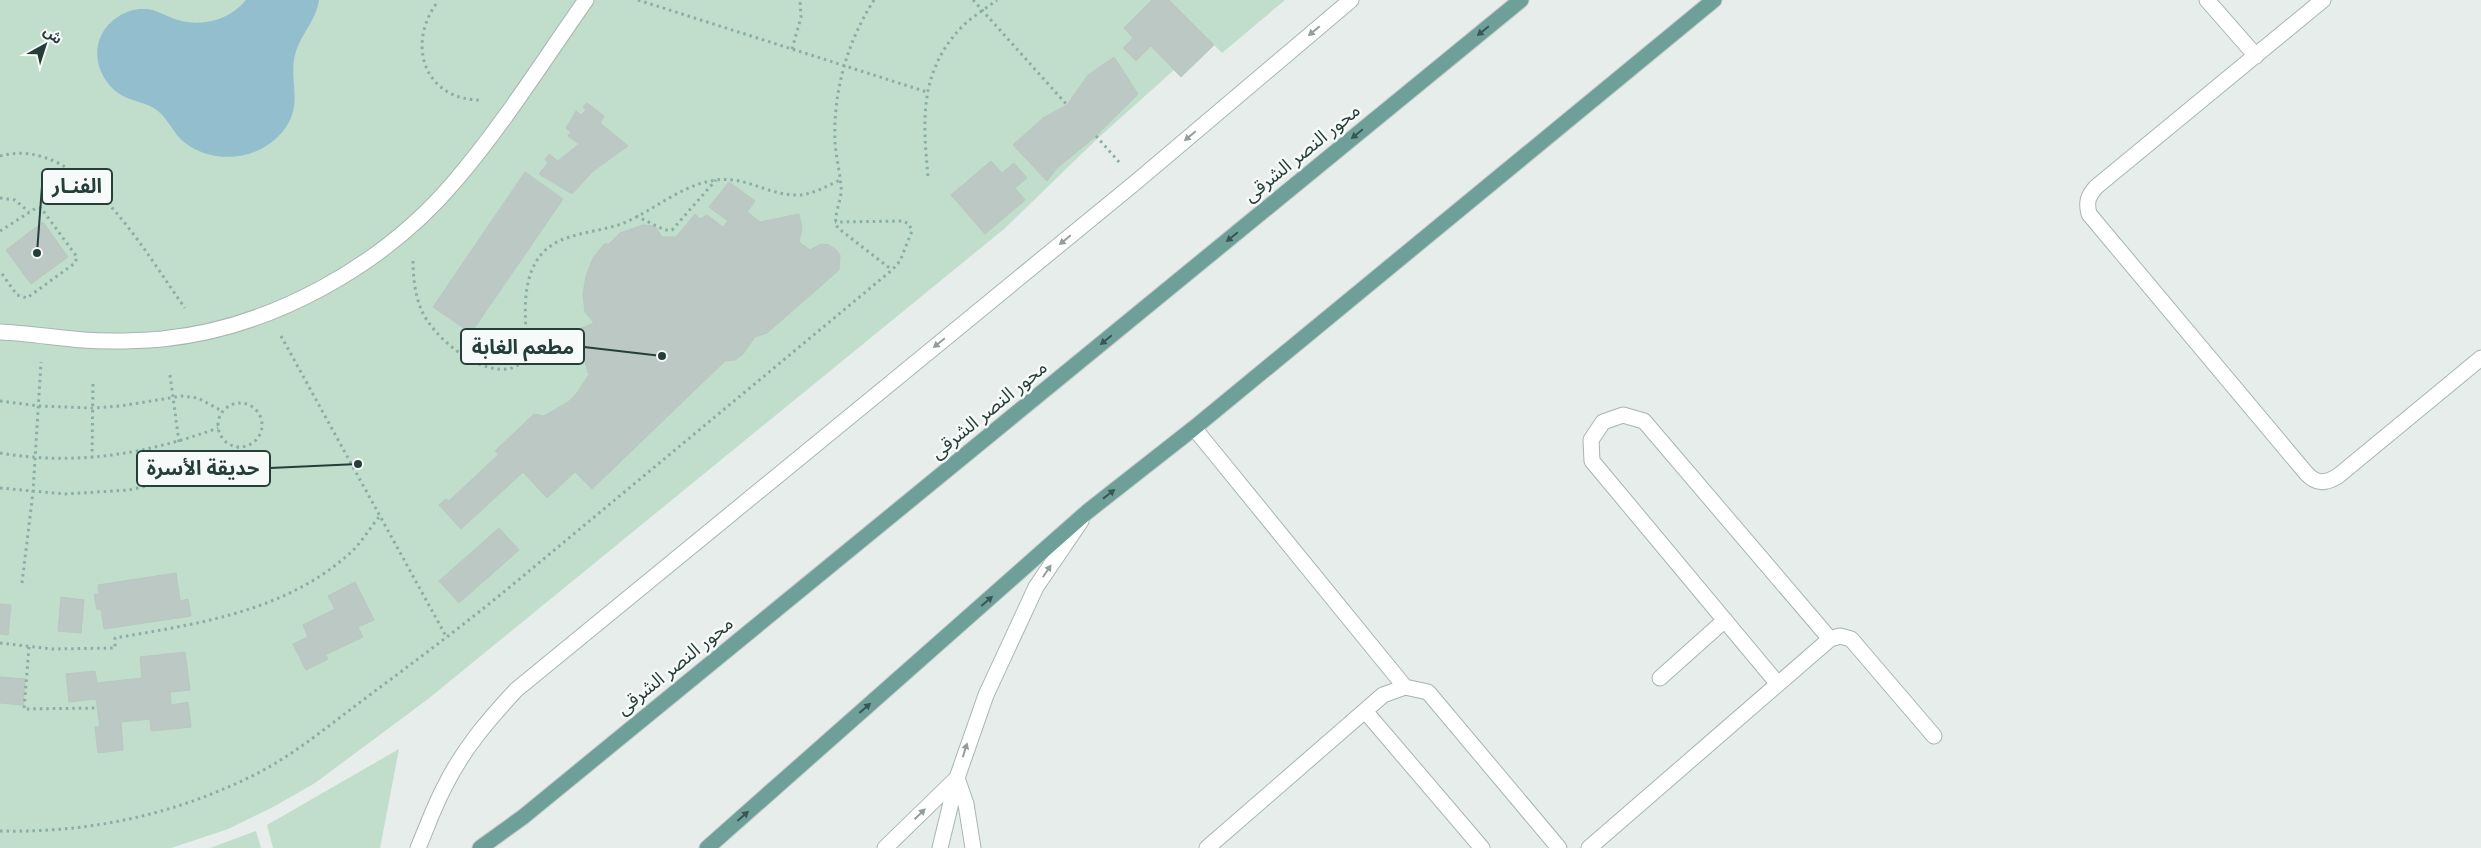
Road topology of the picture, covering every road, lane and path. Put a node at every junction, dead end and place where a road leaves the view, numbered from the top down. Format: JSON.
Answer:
{"nodes":[{"id":1,"x":586,"y":0,"type":"edge"},
{"id":2,"x":638,"y":0,"type":"edge"},
{"id":3,"x":800,"y":0,"type":"edge"},
{"id":4,"x":874,"y":0,"type":"edge"},
{"id":5,"x":973,"y":0,"type":"edge"},
{"id":6,"x":997,"y":0,"type":"edge"},
{"id":7,"x":1351,"y":0,"type":"edge"},
{"id":8,"x":1521,"y":0,"type":"edge"},
{"id":9,"x":1714,"y":0,"type":"edge"},
{"id":10,"x":2207,"y":0,"type":"edge"},
{"id":11,"x":2324,"y":0,"type":"edge"},
{"id":12,"x":436,"y":4,"type":"dead end"},
{"id":13,"x":982,"y":11,"type":"junction"},
{"id":14,"x":792,"y":49,"type":"junction"},
{"id":15,"x":2256,"y":56,"type":"junction"},
{"id":16,"x":844,"y":66,"type":"junction"},
{"id":17,"x":927,"y":92,"type":"junction"},
{"id":18,"x":515,"y":100,"type":"junction"},
{"id":19,"x":1067,"y":105,"type":"dead end"},
{"id":20,"x":1096,"y":136,"type":"dead end"},
{"id":21,"x":0,"y":156,"type":"edge"},
{"id":22,"x":928,"y":176,"type":"dead end"},
{"id":23,"x":716,"y":180,"type":"junction"},
{"id":24,"x":840,"y":180,"type":"junction"},
{"id":25,"x":1136,"y":182,"type":"junction"},
{"id":26,"x":0,"y":198,"type":"edge"},
{"id":27,"x":29,"y":212,"type":"junction"},
{"id":28,"x":636,"y":216,"type":"junction"},
{"id":29,"x":418,"y":218,"type":"junction"},
{"id":30,"x":835,"y":222,"type":"junction"},
{"id":31,"x":0,"y":231,"type":"edge"},
{"id":32,"x":892,"y":270,"type":"junction"},
{"id":33,"x":0,"y":271,"type":"edge"},
{"id":34,"x":268,"y":313,"type":"junction"},
{"id":35,"x":0,"y":332,"type":"edge"},
{"id":36,"x":203,"y":332,"type":"junction"},
{"id":37,"x":43,"y":335,"type":"junction"},
{"id":38,"x":2481,"y":358,"type":"edge"},
{"id":39,"x":522,"y":360,"type":"junction"},
{"id":40,"x":584,"y":360,"type":"dead end"},
{"id":41,"x":170,"y":375,"type":"dead end"},
{"id":42,"x":93,"y":381,"type":"dead end"},
{"id":43,"x":173,"y":397,"type":"junction"},
{"id":44,"x":0,"y":400,"type":"edge"},
{"id":45,"x":39,"y":406,"type":"junction"},
{"id":46,"x":93,"y":408,"type":"junction"},
{"id":47,"x":222,"y":411,"type":"junction"},
{"id":48,"x":218,"y":428,"type":"junction"},
{"id":49,"x":1194,"y":428,"type":"junction"},
{"id":50,"x":179,"y":442,"type":"junction"},
{"id":51,"x":238,"y":447,"type":"junction"},
{"id":52,"x":0,"y":453,"type":"edge"},
{"id":53,"x":36,"y":458,"type":"junction"},
{"id":54,"x":92,"y":458,"type":"junction"},
{"id":55,"x":0,"y":488,"type":"edge"},
{"id":56,"x":33,"y":492,"type":"junction"},
{"id":57,"x":1087,"y":512,"type":"junction"},
{"id":58,"x":379,"y":517,"type":"junction"},
{"id":59,"x":22,"y":583,"type":"dead end"},
{"id":60,"x":1725,"y":620,"type":"junction"},
{"id":61,"x":447,"y":638,"type":"junction"},
{"id":62,"x":1830,"y":639,"type":"junction"},
{"id":63,"x":0,"y":642,"type":"edge"},
{"id":64,"x":29,"y":647,"type":"junction"},
{"id":65,"x":1660,"y":678,"type":"dead end"},
{"id":66,"x":1778,"y":684,"type":"junction"},
{"id":67,"x":1405,"y":686,"type":"junction"},
{"id":68,"x":97,"y":708,"type":"dead end"},
{"id":69,"x":1365,"y":711,"type":"junction"},
{"id":70,"x":1934,"y":736,"type":"dead end"},
{"id":71,"x":956,"y":778,"type":"junction"},
{"id":72,"x":0,"y":831,"type":"edge"},
{"id":73,"x":1217,"y":845,"type":"edge"},
{"id":74,"x":418,"y":848,"type":"edge"},
{"id":75,"x":480,"y":848,"type":"edge"},
{"id":76,"x":706,"y":848,"type":"edge"},
{"id":77,"x":885,"y":848,"type":"edge"},
{"id":78,"x":940,"y":848,"type":"edge"},
{"id":79,"x":973,"y":848,"type":"edge"},
{"id":80,"x":1482,"y":848,"type":"edge"},
{"id":81,"x":1559,"y":848,"type":"edge"},
{"id":82,"x":1589,"y":848,"type":"edge"}],
"edges":[{"from":1,"to":18,"type":"street"},
{"from":2,"to":14,"type":"path"},
{"from":3,"to":14,"type":"path"},
{"from":4,"to":16,"type":"path"},
{"from":5,"to":13,"type":"path"},
{"from":6,"to":13,"type":"path"},
{"from":7,"to":25,"type":"street","one_way":true},
{"from":8,"to":75,"type":"main road","name":"محور النصر الشرقى","one_way":true},
{"from":9,"to":49,"type":"main road"},
{"from":10,"to":15,"type":"street"},
{"from":11,"to":15,"type":"street"},
{"from":12,"to":18,"type":"path"},
{"from":13,"to":17,"type":"path"},
{"from":13,"to":19,"type":"path"},
{"from":14,"to":16,"type":"path"},
{"from":15,"to":38,"type":"street"},
{"from":16,"to":17,"type":"path"},
{"from":16,"to":24,"type":"path"},
{"from":17,"to":22,"type":"path"},
{"from":18,"to":29,"type":"street"},
{"from":20,"to":25,"type":"path"},
{"from":21,"to":36,"type":"path"},
{"from":23,"to":24,"type":"path"},
{"from":23,"to":28,"type":"path"},
{"from":23,"to":28,"type":"path"},
{"from":24,"to":30,"type":"path"},
{"from":25,"to":74,"type":"street","one_way":true},
{"from":26,"to":27,"type":"path"},
{"from":27,"to":31,"type":"path"},
{"from":27,"to":33,"type":"path"},
{"from":28,"to":39,"type":"path"},
{"from":29,"to":34,"type":"street"},
{"from":29,"to":39,"type":"path"},
{"from":30,"to":32,"type":"path"},
{"from":30,"to":32,"type":"path"},
{"from":32,"to":61,"type":"path"},
{"from":34,"to":36,"type":"street"},
{"from":34,"to":58,"type":"path"},
{"from":35,"to":37,"type":"street"},
{"from":36,"to":37,"type":"street"},
{"from":37,"to":45,"type":"path"},
{"from":39,"to":40,"type":"path"},
{"from":41,"to":43,"type":"path"},
{"from":42,"to":46,"type":"path"},
{"from":43,"to":46,"type":"path"},
{"from":43,"to":47,"type":"path"},
{"from":43,"to":50,"type":"path"},
{"from":44,"to":45,"type":"path"},
{"from":45,"to":46,"type":"path"},
{"from":45,"to":53,"type":"path"},
{"from":46,"to":54,"type":"path"},
{"from":47,"to":48,"type":"path"},
{"from":47,"to":51,"type":"path"},
{"from":48,"to":50,"type":"path"},
{"from":48,"to":51,"type":"path"},
{"from":57,"to":49,"type":"main road","one_way":true},
{"from":49,"to":67,"type":"street"},
{"from":50,"to":54,"type":"path"},
{"from":51,"to":56,"type":"path"},
{"from":52,"to":53,"type":"path"},
{"from":53,"to":54,"type":"path"},
{"from":53,"to":56,"type":"path"},
{"from":55,"to":56,"type":"path"},
{"from":56,"to":59,"type":"path"},
{"from":71,"to":57,"type":"street","one_way":true},
{"from":76,"to":57,"type":"main road","one_way":true},
{"from":58,"to":61,"type":"path"},
{"from":58,"to":64,"type":"path"},
{"from":60,"to":62,"type":"street"},
{"from":60,"to":65,"type":"street"},
{"from":60,"to":66,"type":"street"},
{"from":61,"to":72,"type":"path"},
{"from":62,"to":66,"type":"street"},
{"from":62,"to":70,"type":"street"},
{"from":63,"to":64,"type":"path"},
{"from":64,"to":68,"type":"path"},
{"from":66,"to":82,"type":"street"},
{"from":67,"to":69,"type":"street"},
{"from":67,"to":81,"type":"street"},
{"from":69,"to":73,"type":"street"},
{"from":69,"to":80,"type":"street"},
{"from":77,"to":71,"type":"street","one_way":true},
{"from":71,"to":78,"type":"street"},
{"from":71,"to":79,"type":"street"}]}
